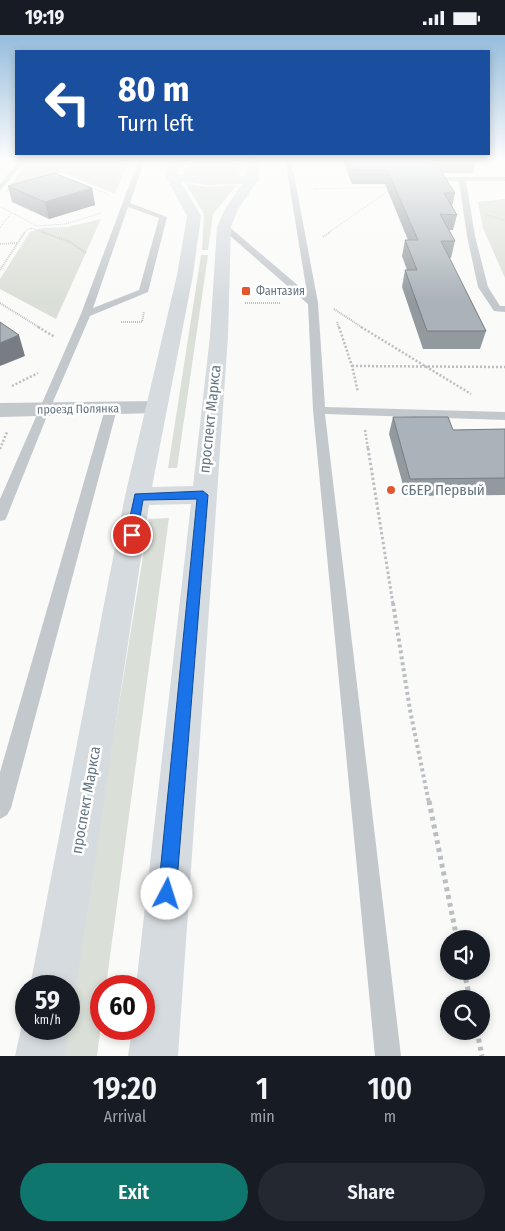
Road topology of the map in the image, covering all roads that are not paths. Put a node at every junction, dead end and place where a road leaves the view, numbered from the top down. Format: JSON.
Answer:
{"nodes":[{"id":1,"x":125,"y":207,"type":"edge"},
{"id":2,"x":134,"y":207,"type":"edge"},
{"id":3,"x":190,"y":207,"type":"edge"},
{"id":4,"x":231,"y":207,"type":"edge"},
{"id":5,"x":296,"y":207,"type":"edge"},
{"id":6,"x":466,"y":207,"type":"edge"},
{"id":7,"x":224,"y":227,"type":"junction"},
{"id":8,"x":313,"y":303,"type":"junction"},
{"id":9,"x":505,"y":309,"type":"edge"},
{"id":10,"x":86,"y":314,"type":"junction"},
{"id":11,"x":156,"y":407,"type":"junction"},
{"id":12,"x":111,"y":409,"type":"junction"},
{"id":13,"x":0,"y":410,"type":"edge"},
{"id":14,"x":319,"y":410,"type":"junction"},
{"id":15,"x":43,"y":411,"type":"junction"},
{"id":16,"x":504,"y":416,"type":"edge"},
{"id":17,"x":203,"y":495,"type":"junction"},
{"id":18,"x":138,"y":497,"type":"junction"},
{"id":19,"x":0,"y":516,"type":"edge"},
{"id":20,"x":0,"y":808,"type":"edge"},
{"id":21,"x":55,"y":975,"type":"edge"},
{"id":22,"x":43,"y":1040,"type":"edge"},
{"id":23,"x":40,"y":1056,"type":"edge"},
{"id":24,"x":153,"y":1056,"type":"edge"},
{"id":25,"x":388,"y":1056,"type":"edge"}],
"edges":[{"from":1,"to":10,"type":"lane"},
{"from":2,"to":10,"type":"lane"},
{"from":3,"to":11,"type":"main road","name":"проспект Маркса"},
{"from":4,"to":7,"type":"main road","name":"проспект Маркса"},
{"from":5,"to":8,"type":"lane"},
{"from":6,"to":9,"type":"lane"},
{"from":7,"to":8,"type":"lane"},
{"from":7,"to":17,"type":"main road","name":"проспект Маркса"},
{"from":8,"to":14,"type":"lane"},
{"from":10,"to":15,"type":"lane"},
{"from":11,"to":12,"type":"street","name":"проезд Полянка"},
{"from":11,"to":18,"type":"main road","name":"проспект Маркса"},
{"from":12,"to":15,"type":"street","name":"проезд Полянка"},
{"from":12,"to":20,"type":"lane"},
{"from":13,"to":15,"type":"street","name":"проезд Полянка"},
{"from":14,"to":16,"type":"lane"},
{"from":14,"to":25,"type":"lane"},
{"from":15,"to":19,"type":"lane"},
{"from":17,"to":18,"type":"main road"},
{"from":17,"to":24,"type":"main road","name":"проспект Маркса"},
{"from":18,"to":21,"type":"main road","name":"проспект Маркса"},
{"from":22,"to":23,"type":"main road"}]}
